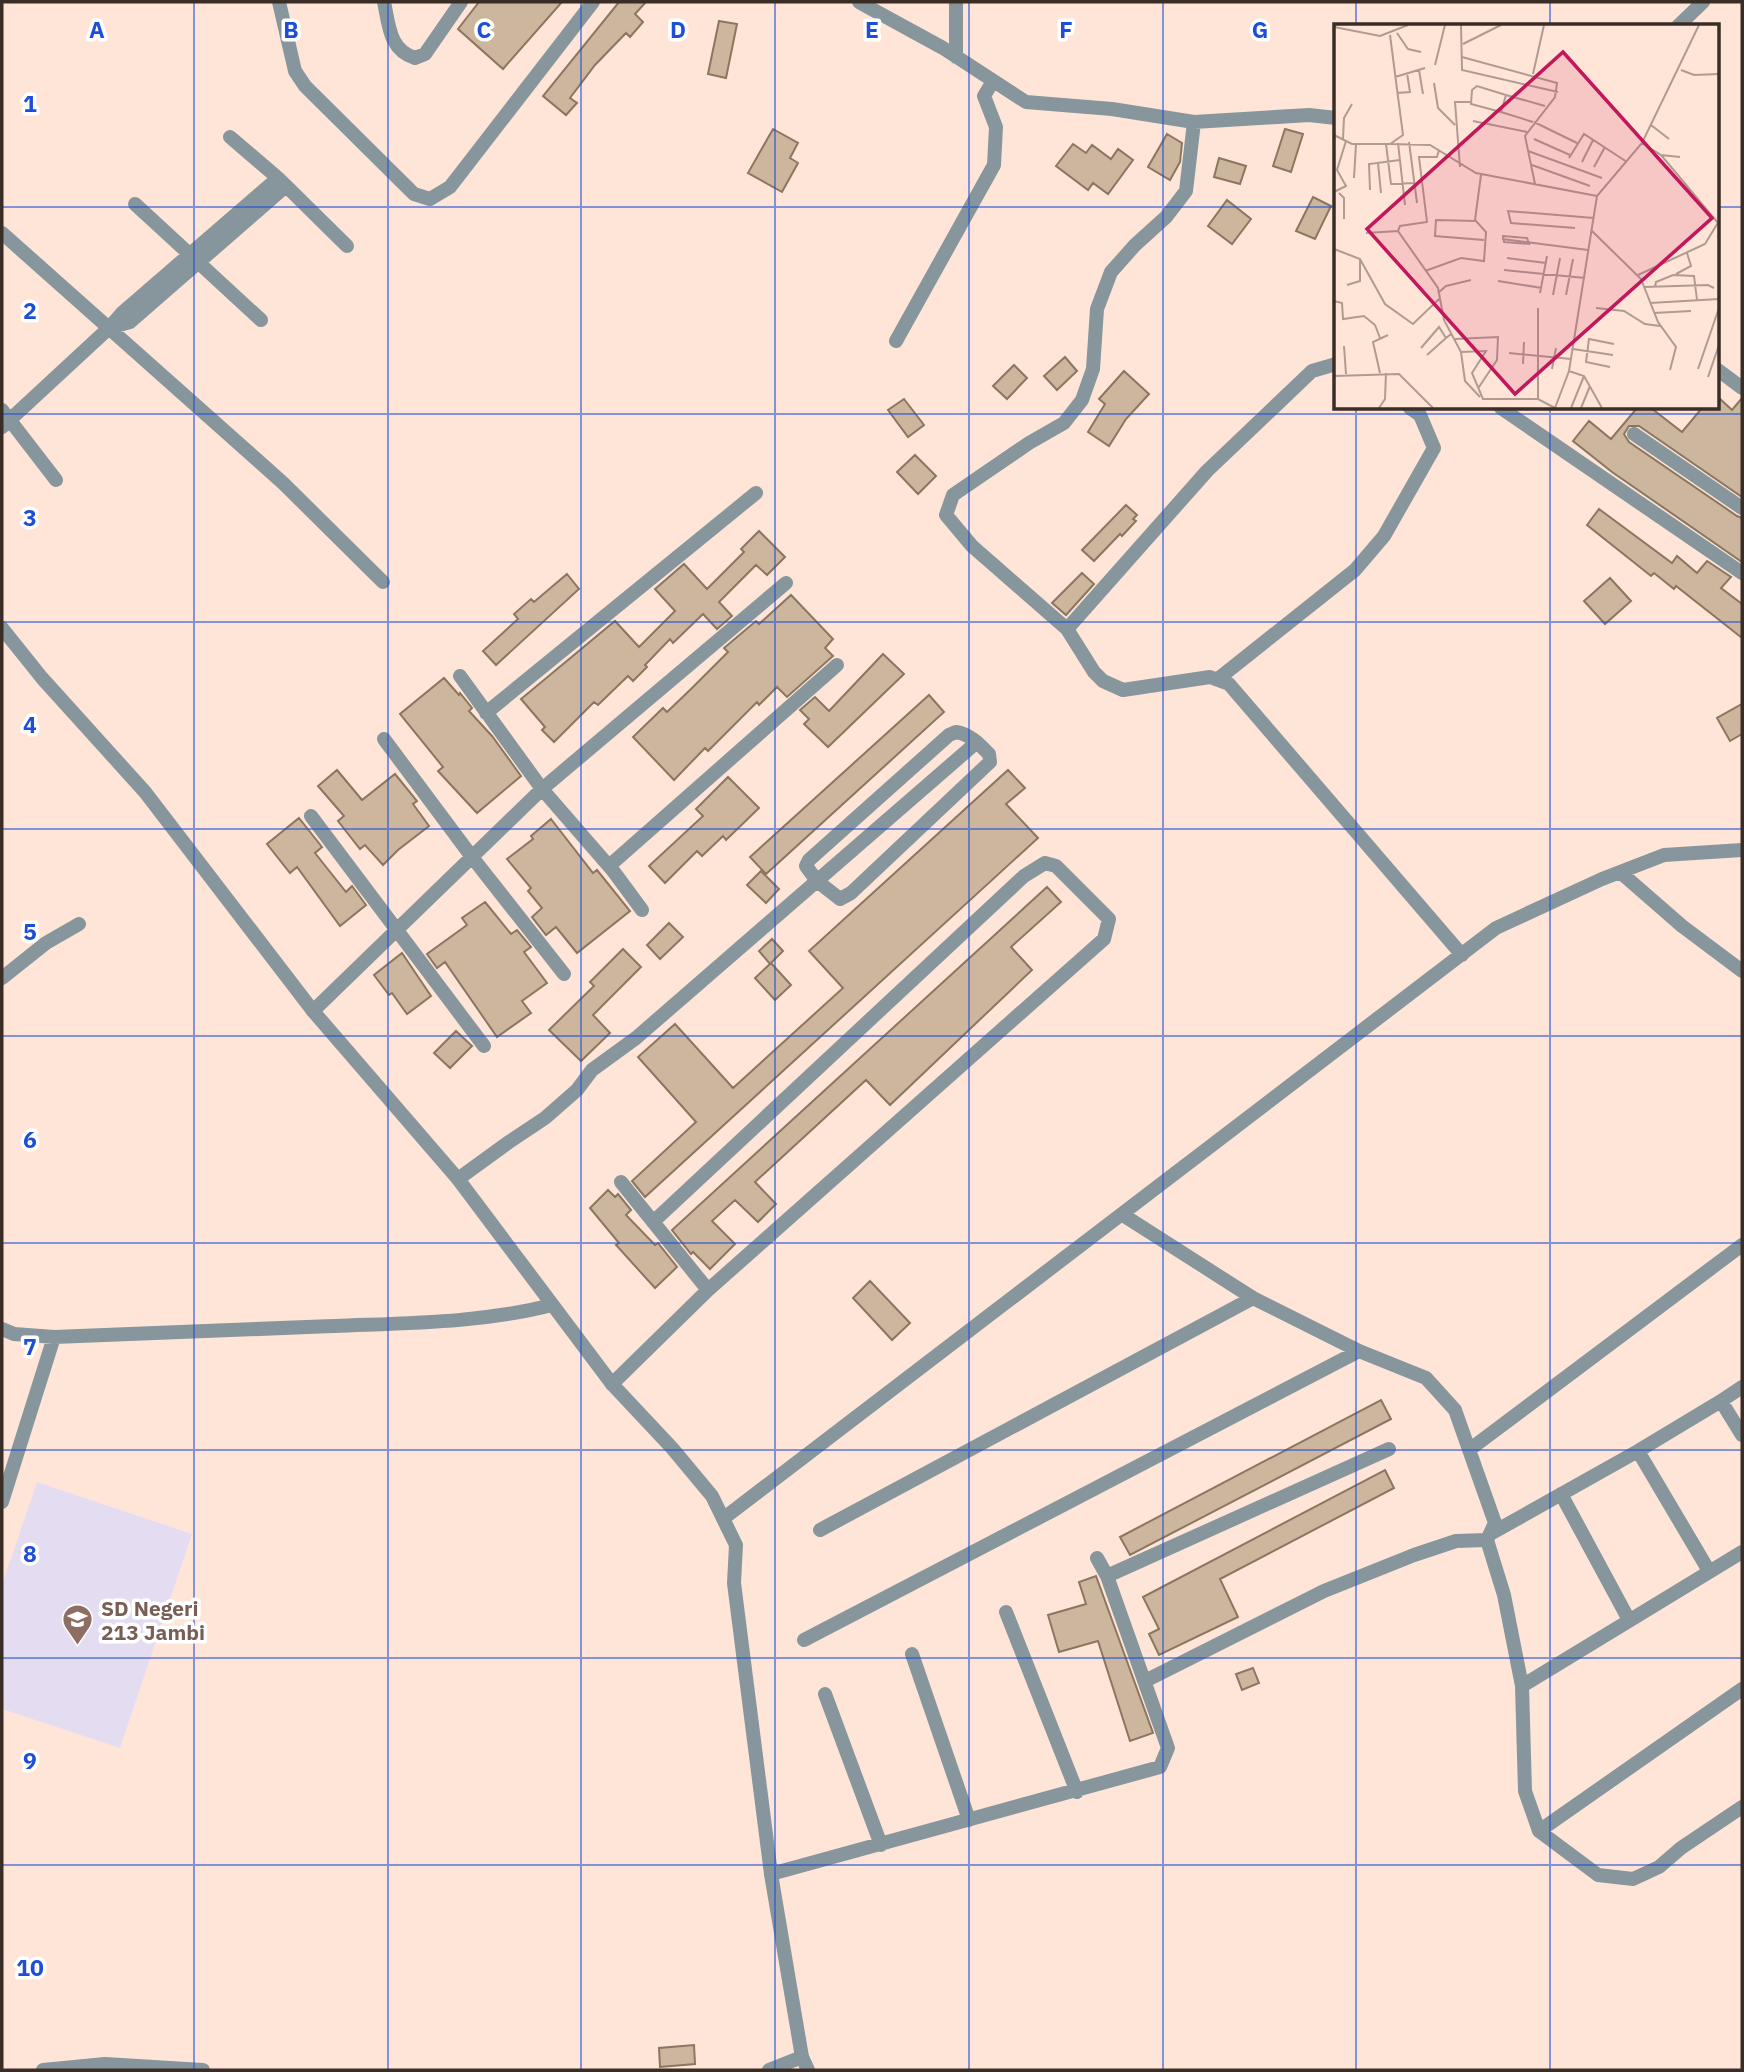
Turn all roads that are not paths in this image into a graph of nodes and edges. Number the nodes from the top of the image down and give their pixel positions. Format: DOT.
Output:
graph roads {
  1 [pos="279,2"];
  2 [pos="383,2"];
  3 [pos="461,2"];
  4 [pos="593,2"];
  5 [pos="859,2"];
  6 [pos="956,2"];
  7 [pos="1703,2"];
  8 [pos="1680,24"];
  9 [pos="956,57"];
  10 [pos="993,81"];
  11 [pos="1334,118"];
  12 [pos="1194,122"];
  13 [pos="229,137"];
  14 [pos="282,182"];
  15 [pos="135,204"];
  16 [pos="2,233"];
  17 [pos="347,246"];
  18 [pos="193,259"];
  19 [pos="261,320"];
  20 [pos="109,328"];
  21 [pos="896,341"];
  22 [pos="1334,365"];
  23 [pos="1720,372"];
  24 [pos="1742,388"];
  25 [pos="1413,410"];
  26 [pos="1504,410"];
  27 [pos="4,419"];
  28 [pos="1634,433"];
  29 [pos="56,480"];
  30 [pos="756,493"];
  31 [pos="1742,508"];
  32 [pos="1742,573"];
  33 [pos="383,582"];
  34 [pos="786,583"];
  35 [pos="2,628"];
  36 [pos="1067,629"];
  37 [pos="837,665"];
  38 [pos="460,676"];
  39 [pos="1218,679"];
  40 [pos="486,713"];
  41 [pos="384,739"];
  42 [pos="977,742"];
  43 [pos="542,789"];
  44 [pos="311,816"];
  45 [pos="1742,850"];
  46 [pos="472,857"];
  47 [pos="609,866"];
  48 [pos="1620,872"];
  49 [pos="817,881"];
  50 [pos="642,910"];
  51 [pos="79,924"];
  52 [pos="396,929"];
  53 [pos="1461,955"];
  54 [pos="1742,971"];
  55 [pos="564,974"];
  56 [pos="2,978"];
  57 [pos="313,1012"];
  58 [pos="484,1046"];
  59 [pos="458,1180"];
  60 [pos="621,1182"];
  61 [pos="1123,1215"];
  62 [pos="653,1222"];
  63 [pos="1742,1245"];
  64 [pos="708,1290"];
  65 [pos="1253,1298"];
  66 [pos="552,1305"];
  67 [pos="2,1329"];
  68 [pos="54,1337"];
  69 [pos="1359,1352"];
  70 [pos="612,1384"];
  71 [pos="1742,1387"];
  72 [pos="1721,1401"];
  73 [pos="1742,1435"];
  74 [pos="1389,1449"];
  75 [pos="1469,1450"];
  76 [pos="1638,1451"];
  77 [pos="1561,1494"];
  78 [pos="2,1502"];
  79 [pos="724,1518"];
  80 [pos="820,1530"];
  81 [pos="1489,1536"];
  82 [pos="1742,1552"];
  83 [pos="1097,1558"];
  84 [pos="1709,1571"];
  85 [pos="1107,1576"];
  86 [pos="1006,1612"];
  87 [pos="1629,1620"];
  88 [pos="804,1640"];
  89 [pos="912,1654"];
  90 [pos="1146,1681"];
  91 [pos="1522,1686"];
  92 [pos="1742,1689"];
  93 [pos="824,1694"];
  94 [pos="1077,1792"];
  95 [pos="1742,1807"];
  96 [pos="969,1820"];
  97 [pos="1539,1831"];
  98 [pos="881,1845"];
  99 [pos="771,1874"];
  100 [pos="805,2063"];
  101 [pos="43,2070"];
  102 [pos="202,2070"];
  103 [pos="769,2070"];
  1 -- 4 [label="street"];
  2 -- 3 [label="street"];
  5 -- 9 [label="street"];
  6 -- 9 [label="street"];
  7 -- 8 [label="street"];
  9 -- 10 [label="street"];
  10 -- 12 [label="street"];
  10 -- 21 [label="street"];
  11 -- 12 [label="street"];
  12 -- 36 [label="street"];
  13 -- 14 [label="street"];
  14 -- 17 [label="street"];
  14 -- 18 [label="street"];
  15 -- 18 [label="street"];
  16 -- 20 [label="street"];
  18 -- 19 [label="street"];
  18 -- 20 [label="street"];
  20 -- 27 [label="street"];
  20 -- 33 [label="street"];
  22 -- 36 [label="street"];
  23 -- 24 [label="street"];
  25 -- 39 [label="street"];
  26 -- 32 [label="street"];
  27 -- 29 [label="street"];
  28 -- 31 [label="street"];
  30 -- 40 [label="street"];
  34 -- 43 [label="street"];
  35 -- 57 [label="street"];
  36 -- 39 [label="street"];
  37 -- 47 [label="street"];
  38 -- 40 [label="street"];
  39 -- 53 [label="street"];
  40 -- 43 [label="street"];
  41 -- 46 [label="street"];
  42 -- 49 [label="street"];
  42 -- 49 [label="street"];
  42 -- 49 [label="street"];
  43 -- 46 [label="street"];
  43 -- 47 [label="street"];
  44 -- 52 [label="street"];
  45 -- 48 [label="street"];
  46 -- 52 [label="street"];
  46 -- 55 [label="street"];
  47 -- 50 [label="street"];
  48 -- 53 [label="street"];
  48 -- 54 [label="street"];
  49 -- 59 [label="street"];
  51 -- 56 [label="street"];
  52 -- 57 [label="street"];
  52 -- 58 [label="street"];
  53 -- 61 [label="street"];
  57 -- 59 [label="street"];
  59 -- 66 [label="street"];
  60 -- 62 [label="street"];
  61 -- 65 [label="street"];
  61 -- 79 [label="street"];
  62 -- 64 [label="street"];
  62 -- 64 [label="street"];
  63 -- 75 [label="street"];
  64 -- 70 [label="street"];
  65 -- 69 [label="street"];
  65 -- 80 [label="street"];
  66 -- 68 [label="street"];
  66 -- 70 [label="street"];
  67 -- 68 [label="street"];
  68 -- 78 [label="street"];
  69 -- 75 [label="street"];
  69 -- 88 [label="street"];
  70 -- 79 [label="street"];
  71 -- 72 [label="street"];
  72 -- 73 [label="street"];
  72 -- 76 [label="street"];
  74 -- 85 [label="street"];
  75 -- 81 [label="street"];
  76 -- 77 [label="street"];
  76 -- 84 [label="street"];
  77 -- 81 [label="street"];
  77 -- 87 [label="street"];
  79 -- 99 [label="street"];
  81 -- 90 [label="street"];
  81 -- 91 [label="street"];
  82 -- 84 [label="street"];
  83 -- 85 [label="street"];
  84 -- 87 [label="street"];
  85 -- 90 [label="street"];
  86 -- 94 [label="street"];
  87 -- 91 [label="street"];
  89 -- 96 [label="street"];
  90 -- 94 [label="street"];
  91 -- 97 [label="street"];
  92 -- 97 [label="street"];
  93 -- 98 [label="street"];
  94 -- 96 [label="street"];
  95 -- 97 [label="street"];
  96 -- 98 [label="street"];
  98 -- 99 [label="street"];
  99 -- 100 [label="street"];
  100 -- 103 [label="street"];
  101 -- 102 [label="street"];
}
